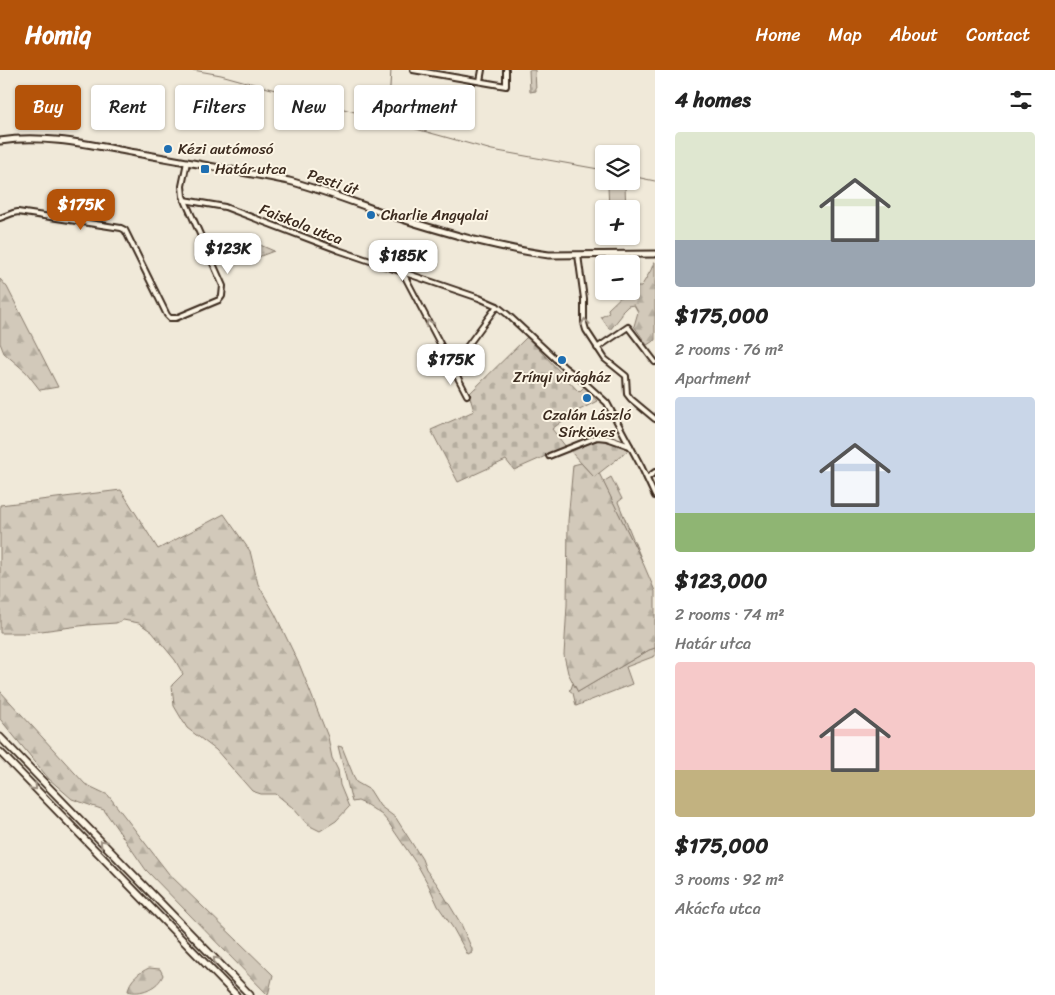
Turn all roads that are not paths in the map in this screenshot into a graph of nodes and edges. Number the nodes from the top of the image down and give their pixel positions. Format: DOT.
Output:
graph roads {
  1 [pos="413,70"];
  2 [pos="482,70"];
  3 [pos="506,70"];
  4 [pos="480,81"];
  5 [pos="0,142"];
  6 [pos="187,162"];
  7 [pos="184,200"];
  8 [pos="0,218"];
  9 [pos="655,254"];
  10 [pos="578,255"];
  11 [pos="403,272"];
  12 [pos="497,306"];
  13 [pos="597,348"];
  14 [pos="655,362"];
  15 [pos="452,366"];
  16 [pos="467,395"];
  17 [pos="655,420"];
  18 [pos="630,446"];
  19 [pos="549,456"];
  20 [pos="655,472"];
  21 [pos="647,478"];
  22 [pos="655,496"];
  23 [pos="0,737"];
  24 [pos="0,752"];
  25 [pos="236,995"];
  26 [pos="250,995"];
  1 -- 4 [label="street"];
  2 -- 4 [label="street"];
  3 -- 4 [label="street"];
  5 -- 6 [label="main road, Pesti út"];
  6 -- 7 [label="street"];
  6 -- 10 [label="main road, Pesti út"];
  7 -- 8 [label="street"];
  7 -- 11 [label="street, Faiskola utca"];
  9 -- 10 [label="main road, Pesti út"];
  13 -- 10 [label="street, one-way"];
  11 -- 12 [label="street, Faiskola utca"];
  15 -- 11 [label="street, one-way"];
  12 -- 15 [label="street"];
  12 -- 18 [label="street, Faiskola utca"];
  13 -- 14 [label="street"];
  13 -- 17 [label="street"];
  15 -- 16 [label="street"];
  18 -- 19 [label="street"];
  18 -- 21 [label="street, Faiskola utca"];
  20 -- 21 [label="street"];
  21 -- 22 [label="street, Faiskola utca"];
  26 -- 23 [label="highway, one-way"];
  24 -- 25 [label="highway, one-way"];
}
